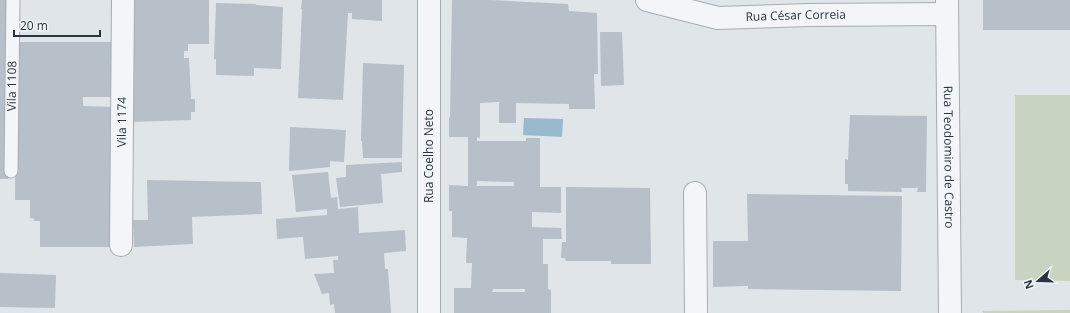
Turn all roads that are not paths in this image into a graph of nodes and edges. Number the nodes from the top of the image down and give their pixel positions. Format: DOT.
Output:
graph roads {
  1 [pos="13,0"];
  2 [pos="123,0"];
  3 [pos="429,0"];
  4 [pos="647,0"];
  5 [pos="947,7"];
  6 [pos="11,171"];
  7 [pos="695,193"];
  8 [pos="121,244"];
  9 [pos="428,313"];
  10 [pos="696,313"];
  11 [pos="950,313"];
  1 -- 6 [label="lane, Vila 1108"];
  2 -- 8 [label="street, Vila 1174"];
  3 -- 9 [label="street, Rua Coelho Neto"];
  4 -- 5 [label="street, Rua César Correia"];
  5 -- 11 [label="street, Rua Teodomiro de Castro"];
  7 -- 10 [label="street"];
}
